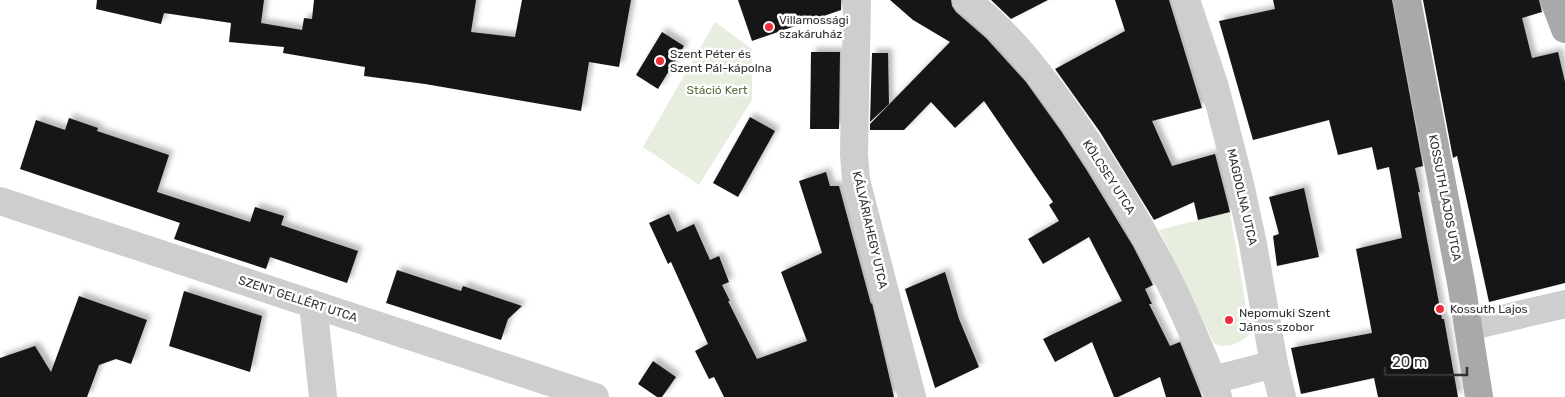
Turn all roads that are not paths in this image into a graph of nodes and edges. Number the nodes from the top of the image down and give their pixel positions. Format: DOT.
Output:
graph roads {
  1 [pos="858,0"];
  2 [pos="966,0"];
  3 [pos="1186,0"];
  4 [pos="1407,0"];
  5 [pos="1554,0"];
  6 [pos="1565,29"];
  7 [pos="0,201"];
  8 [pos="312,304"];
  9 [pos="1565,304"];
  10 [pos="1468,327"];
  11 [pos="1274,364"];
  12 [pos="1215,388"];
  13 [pos="323,397"];
  14 [pos="595,397"];
  15 [pos="912,397"];
  16 [pos="1282,397"];
  17 [pos="1479,397"];
  1 -- 15 [label="street, KÁLVÁRIAHEGY UTCA"];
  2 -- 12 [label="street, KÖLCSEY UTCA"];
  3 -- 11 [label="street, MAGDOLNA UTCA"];
  4 -- 10 [label="main road, KOSSUTH LAJOS UTCA"];
  5 -- 6 [label="main road"];
  7 -- 8 [label="street, SZENT GELLÉRT UTCA"];
  8 -- 13 [label="street"];
  8 -- 14 [label="street, SZENT GELLÉRT UTCA"];
  9 -- 10 [label="street"];
  10 -- 17 [label="main road, KOSSUTH LAJOS UTCA"];
  11 -- 12 [label="street"];
  11 -- 16 [label="street, MAGDOLNA UTCA"];
}
